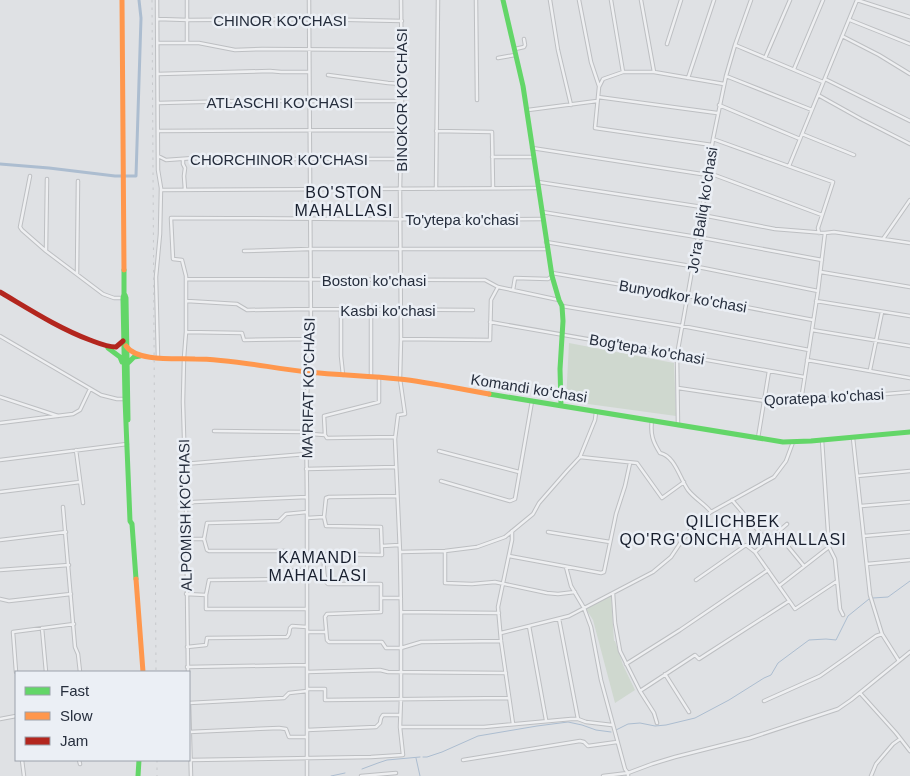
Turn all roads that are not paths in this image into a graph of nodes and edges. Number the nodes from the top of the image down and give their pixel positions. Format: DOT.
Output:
graph roads {
  1 [pos="122,0"];
  2 [pos="157,0"];
  3 [pos="187,0"];
  4 [pos="309,0"];
  5 [pos="402,0"];
  6 [pos="438,0"];
  7 [pos="476,0"];
  8 [pos="503,0"];
  9 [pos="550,0"];
  10 [pos="579,0"];
  11 [pos="611,0"];
  12 [pos="641,0"];
  13 [pos="681,0"];
  14 [pos="714,0"];
  15 [pos="751,0"];
  16 [pos="790,0"];
  17 [pos="823,0"];
  18 [pos="857,0"];
  19 [pos="910,17"];
  20 [pos="158,19"];
  21 [pos="309,19"];
  22 [pos="188,20"];
  23 [pos="850,20"];
  24 [pos="402,21"];
  25 [pos="842,36"];
  26 [pos="524,39"];
  27 [pos="158,42"];
  28 [pos="187,42"];
  29 [pos="666,44"];
  30 [pos="910,44"];
  31 [pos="735,45"];
  32 [pos="309,49"];
  33 [pos="402,50"];
  34 [pos="516,52"];
  35 [pos="498,58"];
  36 [pos="765,58"];
  37 [pos="794,69"];
  38 [pos="309,72"];
  39 [pos="623,72"];
  40 [pos="654,72"];
  41 [pos="158,74"];
  42 [pos="910,74"];
  43 [pos="328,75"];
  44 [pos="726,76"];
  45 [pos="688,78"];
  46 [pos="824,80"];
  47 [pos="402,84"];
  48 [pos="724,84"];
  49 [pos="599,87"];
  50 [pos="818,95"];
  51 [pos="598,97"];
  52 [pos="477,100"];
  53 [pos="309,101"];
  54 [pos="402,101"];
  55 [pos="598,101"];
  56 [pos="158,103"];
  57 [pos="571,104"];
  58 [pos="719,105"];
  59 [pos="526,110"];
  60 [pos="812,110"];
  61 [pos="717,113"];
  62 [pos="910,121"];
  63 [pos="158,130"];
  64 [pos="401,130"];
  65 [pos="309,131"];
  66 [pos="436,131"];
  67 [pos="802,134"];
  68 [pos="713,139"];
  69 [pos="800,139"];
  70 [pos="910,144"];
  71 [pos="712,145"];
  72 [pos="532,148"];
  73 [pos="854,155"];
  74 [pos="158,156"];
  75 [pos="492,157"];
  76 [pos="533,157"];
  77 [pos="183,158"];
  78 [pos="310,159"];
  79 [pos="401,159"];
  80 [pos="789,166"];
  81 [pos="708,174"];
  82 [pos="30,176"];
  83 [pos="47,179"];
  84 [pos="78,181"];
  85 [pos="538,185"];
  86 [pos="493,188"];
  87 [pos="310,189"];
  88 [pos="400,189"];
  89 [pos="436,189"];
  90 [pos="160,190"];
  91 [pos="185,190"];
  92 [pos="910,200"];
  93 [pos="702,207"];
  94 [pos="542,212"];
  95 [pos="701,215"];
  96 [pos="822,215"];
  97 [pos="310,218"];
  98 [pos="543,219"];
  99 [pos="401,220"];
  100 [pos="819,233"];
  101 [pos="825,234"];
  102 [pos="698,237"];
  103 [pos="882,239"];
  104 [pos="546,242"];
  105 [pos="910,243"];
  106 [pos="310,249"];
  107 [pos="401,249"];
  108 [pos="548,249"];
  109 [pos="46,251"];
  110 [pos="244,251"];
  111 [pos="822,260"];
  112 [pos="693,266"];
  113 [pos="820,272"];
  114 [pos="77,274"];
  115 [pos="552,275"];
  116 [pos="186,279"];
  117 [pos="401,279"];
  118 [pos="310,280"];
  119 [pos="498,287"];
  120 [pos="910,287"];
  121 [pos="513,290"];
  122 [pos="818,291"];
  123 [pos="0,292"];
  124 [pos="124,296"];
  125 [pos="688,296"];
  126 [pos="559,300"];
  127 [pos="186,301"];
  128 [pos="816,301"];
  129 [pos="562,306"];
  130 [pos="310,309"];
  131 [pos="370,309"];
  132 [pos="401,309"];
  133 [pos="341,310"];
  134 [pos="473,310"];
  135 [pos="882,312"];
  136 [pos="910,316"];
  137 [pos="813,320"];
  138 [pos="490,322"];
  139 [pos="682,326"];
  140 [pos="812,330"];
  141 [pos="186,332"];
  142 [pos="562,334"];
  143 [pos="0,336"];
  144 [pos="310,339"];
  145 [pos="401,339"];
  146 [pos="876,340"];
  147 [pos="97,342"];
  148 [pos="125,343"];
  149 [pos="910,346"];
  150 [pos="809,350"];
  151 [pos="677,355"];
  152 [pos="142,356"];
  153 [pos="158,358"];
  154 [pos="184,358"];
  155 [pos="807,360"];
  156 [pos="125,365"];
  157 [pos="870,370"];
  158 [pos="769,371"];
  159 [pos="309,372"];
  160 [pos="343,375"];
  161 [pos="371,376"];
  162 [pos="379,377"];
  163 [pos="804,377"];
  164 [pos="910,378"];
  165 [pos="400,379"];
  166 [pos="90,388"];
  167 [pos="678,388"];
  168 [pos="910,392"];
  169 [pos="0,397"];
  170 [pos="125,399"];
  171 [pos="532,401"];
  172 [pos="765,401"];
  173 [pos="801,401"];
  174 [pos="561,406"];
  175 [pos="596,411"];
  176 [pos="60,416"];
  177 [pos="652,420"];
  178 [pos="0,423"];
  179 [pos="678,424"];
  180 [pos="214,431"];
  181 [pos="306,432"];
  182 [pos="910,432"];
  183 [pos="325,435"];
  184 [pos="396,437"];
  185 [pos="758,438"];
  186 [pos="853,438"];
  187 [pos="822,440"];
  188 [pos="793,442"];
  189 [pos="127,444"];
  190 [pos="76,450"];
  191 [pos="439,451"];
  192 [pos="306,454"];
  193 [pos="580,458"];
  194 [pos="0,460"];
  195 [pos="630,462"];
  196 [pos="184,464"];
  197 [pos="396,467"];
  198 [pos="306,469"];
  199 [pos="910,471"];
  200 [pos="519,472"];
  201 [pos="857,476"];
  202 [pos="441,481"];
  203 [pos="80,482"];
  204 [pos="684,482"];
  205 [pos="0,492"];
  206 [pos="307,496"];
  207 [pos="397,496"];
  208 [pos="732,500"];
  209 [pos="910,502"];
  210 [pos="83,503"];
  211 [pos="186,505"];
  212 [pos="861,506"];
  213 [pos="63,507"];
  214 [pos="307,512"];
  215 [pos="711,512"];
  216 [pos="307,518"];
  217 [pos="324,518"];
  218 [pos="132,524"];
  219 [pos="787,524"];
  220 [pos="512,531"];
  221 [pos="66,532"];
  222 [pos="548,532"];
  223 [pos="910,532"];
  224 [pos="777,533"];
  225 [pos="864,536"];
  226 [pos="186,539"];
  227 [pos="204,539"];
  228 [pos="0,540"];
  229 [pos="767,541"];
  230 [pos="610,542"];
  231 [pos="400,545"];
  232 [pos="382,546"];
  233 [pos="829,547"];
  234 [pos="445,551"];
  235 [pos="400,552"];
  236 [pos="755,552"];
  237 [pos="509,556"];
  238 [pos="307,559"];
  239 [pos="910,560"];
  240 [pos="867,564"];
  241 [pos="69,565"];
  242 [pos="804,566"];
  243 [pos="566,567"];
  244 [pos="0,570"];
  245 [pos="307,570"];
  246 [pos="768,570"];
  247 [pos="324,574"];
  248 [pos="307,575"];
  249 [pos="696,580"];
  250 [pos="837,581"];
  251 [pos="503,583"];
  252 [pos="779,586"];
  253 [pos="576,592"];
  254 [pos="613,593"];
  255 [pos="71,594"];
  256 [pos="186,594"];
  257 [pos="206,595"];
  258 [pos="381,598"];
  259 [pos="401,598"];
  260 [pos="0,599"];
  261 [pos="789,601"];
  262 [pos="584,608"];
  263 [pos="307,609"];
  264 [pos="401,612"];
  265 [pos="499,613"];
  266 [pos="843,614"];
  267 [pos="559,619"];
  268 [pos="74,624"];
  269 [pos="529,626"];
  270 [pos="307,627"];
  271 [pos="42,628"];
  272 [pos="307,632"];
  273 [pos="326,632"];
  274 [pos="501,633"];
  275 [pos="882,634"];
  276 [pos="501,641"];
  277 [pos="187,647"];
  278 [pos="401,648"];
  279 [pos="910,652"];
  280 [pos="899,661"];
  281 [pos="626,664"];
  282 [pos="307,665"];
  283 [pos="187,667"];
  284 [pos="16,671"];
  285 [pos="46,671"];
  286 [pos="80,671"];
  287 [pos="143,671"];
  288 [pos="188,671"];
  289 [pos="307,672"];
  290 [pos="401,672"];
  291 [pos="506,673"];
  292 [pos="665,674"];
  293 [pos="307,690"];
  294 [pos="640,691"];
  295 [pos="860,693"];
  296 [pos="401,698"];
  297 [pos="509,698"];
  298 [pos="190,702"];
  299 [pos="764,702"];
  300 [pos="689,712"];
  301 [pos="400,715"];
  302 [pos="15,716"];
  303 [pos="0,719"];
  304 [pos="578,719"];
  305 [pos="546,721"];
  306 [pos="657,723"];
  307 [pos="513,724"];
  308 [pos="612,725"];
  309 [pos="400,727"];
  310 [pos="307,730"];
  311 [pos="190,732"];
  312 [pos="307,737"];
  313 [pos="900,739"];
  314 [pos="617,742"];
  315 [pos="910,751"];
  316 [pos="307,758"];
  317 [pos="190,760"];
  318 [pos="463,760"];
  319 [pos="22,761"];
  320 [pos="139,761"];
  321 [pos="396,773"];
  322 [pos="628,774"];
  323 [pos="24,776"];
  324 [pos="138,776"];
  325 [pos="191,776"];
  326 [pos="307,776"];
  327 [pos="361,776"];
  328 [pos="604,776"];
  329 [pos="871,776"];
  1 -- 124 [label="main road"];
  2 -- 20 [label="street"];
  3 -- 22 [label="street"];
  4 -- 21 [label="street, MA'RIFAT KO'CHASI"];
  5 -- 24 [label="street, BINOKOR KO'CHASI"];
  6 -- 66 [label="street"];
  7 -- 52 [label="street"];
  8 -- 34 [label="main road"];
  9 -- 57 [label="street"];
  10 -- 49 [label="street"];
  11 -- 39 [label="street"];
  12 -- 40 [label="street"];
  13 -- 29 [label="street"];
  14 -- 45 [label="street"];
  15 -- 31 [label="street, Jo'ra Baliq ko'chasi"];
  16 -- 36 [label="street"];
  17 -- 37 [label="street"];
  18 -- 19 [label="street"];
  18 -- 23 [label="street"];
  20 -- 22 [label="street, CHINOR KO'CHASI"];
  20 -- 27 [label="street"];
  21 -- 22 [label="street, CHINOR KO'CHASI"];
  21 -- 24 [label="street, CHINOR KO'CHASI"];
  21 -- 32 [label="street, MA'RIFAT KO'CHASI"];
  22 -- 28 [label="street"];
  23 -- 25 [label="street"];
  23 -- 30 [label="street"];
  24 -- 33 [label="street, BINOKOR KO'CHASI"];
  25 -- 42 [label="street"];
  25 -- 46 [label="street"];
  26 -- 34 [label="street"];
  27 -- 28 [label="street"];
  27 -- 41 [label="street"];
  28 -- 32 [label="street"];
  31 -- 36 [label="street"];
  31 -- 44 [label="street, Jo'ra Baliq ko'chasi"];
  32 -- 33 [label="street"];
  32 -- 38 [label="street, MA'RIFAT KO'CHASI"];
  33 -- 47 [label="street, BINOKOR KO'CHASI"];
  34 -- 35 [label="street"];
  34 -- 59 [label="main road"];
  36 -- 37 [label="street"];
  37 -- 46 [label="street"];
  38 -- 41 [label="street"];
  38 -- 53 [label="street, MA'RIFAT KO'CHASI"];
  39 -- 40 [label="street"];
  39 -- 49 [label="street"];
  40 -- 45 [label="street"];
  41 -- 56 [label="street"];
  43 -- 47 [label="street"];
  44 -- 48 [label="street, Jo'ra Baliq ko'chasi"];
  44 -- 60 [label="street"];
  45 -- 48 [label="street"];
  46 -- 50 [label="street"];
  46 -- 62 [label="street"];
  47 -- 54 [label="street, BINOKOR KO'CHASI"];
  48 -- 58 [label="street, Jo'ra Baliq ko'chasi"];
  49 -- 51 [label="street"];
  50 -- 60 [label="street"];
  50 -- 70 [label="street"];
  51 -- 55 [label="street"];
  51 -- 61 [label="street"];
  53 -- 54 [label="street, ATLASCHI KO'CHASI"];
  53 -- 56 [label="street, ATLASCHI KO'CHASI"];
  53 -- 65 [label="street, MA'RIFAT KO'CHASI"];
  54 -- 64 [label="street, BINOKOR KO'CHASI"];
  55 -- 57 [label="street"];
  55 -- 71 [label="street"];
  56 -- 63 [label="street"];
  57 -- 59 [label="street"];
  58 -- 61 [label="street, Jo'ra Baliq ko'chasi"];
  58 -- 69 [label="street"];
  59 -- 72 [label="main road"];
  60 -- 67 [label="street"];
  61 -- 68 [label="street, Jo'ra Baliq ko'chasi"];
  63 -- 65 [label="street"];
  63 -- 74 [label="street"];
  64 -- 65 [label="street"];
  64 -- 79 [label="street, BINOKOR KO'CHASI"];
  65 -- 78 [label="street, MA'RIFAT KO'CHASI"];
  66 -- 75 [label="street"];
  66 -- 89 [label="street"];
  67 -- 69 [label="street"];
  67 -- 73 [label="street"];
  68 -- 71 [label="street, Jo'ra Baliq ko'chasi"];
  68 -- 80 [label="street"];
  69 -- 80 [label="street"];
  71 -- 81 [label="street, Jo'ra Baliq ko'chasi"];
  72 -- 76 [label="main road"];
  72 -- 81 [label="street"];
  74 -- 77 [label="street, CHORCHINOR KO'CHASI"];
  74 -- 90 [label="street"];
  75 -- 76 [label="street"];
  75 -- 86 [label="street"];
  76 -- 85 [label="main road"];
  77 -- 78 [label="street, CHORCHINOR KO'CHASI"];
  77 -- 91 [label="street"];
  78 -- 79 [label="street, CHORCHINOR KO'CHASI"];
  78 -- 87 [label="street, MA'RIFAT KO'CHASI"];
  79 -- 88 [label="street, BINOKOR KO'CHASI"];
  80 -- 96 [label="street"];
  81 -- 93 [label="street, Jo'ra Baliq ko'chasi"];
  81 -- 96 [label="street"];
  82 -- 109 [label="street"];
  83 -- 109 [label="street"];
  84 -- 114 [label="street"];
  85 -- 86 [label="street"];
  85 -- 93 [label="street"];
  85 -- 94 [label="main road"];
  86 -- 89 [label="street"];
  87 -- 88 [label="street"];
  87 -- 91 [label="street"];
  87 -- 97 [label="street, MA'RIFAT KO'CHASI"];
  88 -- 89 [label="street"];
  88 -- 99 [label="street, BINOKOR KO'CHASI"];
  90 -- 91 [label="street"];
  90 -- 153 [label="street"];
  92 -- 103 [label="street"];
  93 -- 95 [label="street, Jo'ra Baliq ko'chasi"];
  94 -- 98 [label="main road"];
  94 -- 102 [label="street"];
  95 -- 100 [label="street"];
  95 -- 102 [label="street, Jo'ra Baliq ko'chasi"];
  96 -- 100 [label="street"];
  97 -- 99 [label="street, To'ytepa ko'chasi"];
  97 -- 106 [label="street, MA'RIFAT KO'CHASI"];
  97 -- 116 [label="street, To'ytepa ko'chasi"];
  98 -- 99 [label="street, To'ytepa ko'chasi"];
  98 -- 104 [label="main road"];
  99 -- 107 [label="street, BINOKOR KO'CHASI"];
  100 -- 101 [label="street"];
  101 -- 103 [label="street"];
  101 -- 111 [label="street"];
  102 -- 111 [label="street"];
  102 -- 112 [label="street, Jo'ra Baliq ko'chasi"];
  103 -- 105 [label="street"];
  104 -- 108 [label="main road"];
  104 -- 112 [label="street"];
  106 -- 107 [label="street"];
  106 -- 110 [label="street"];
  106 -- 118 [label="street, MA'RIFAT KO'CHASI"];
  107 -- 108 [label="street"];
  107 -- 117 [label="street, BINOKOR KO'CHASI"];
  108 -- 115 [label="main road"];
  109 -- 114 [label="street"];
  111 -- 113 [label="street"];
  112 -- 122 [label="street"];
  112 -- 125 [label="street, Jo'ra Baliq ko'chasi"];
  113 -- 120 [label="street"];
  113 -- 122 [label="street"];
  114 -- 124 [label="street"];
  115 -- 121 [label="street, Bunyodkor ko'chasi"];
  115 -- 125 [label="street, Bunyodkor ko'chasi"];
  115 -- 126 [label="main road"];
  116 -- 118 [label="street, Boston ko'chasi"];
  116 -- 127 [label="street, ALPOMISH KO'CHASI"];
  117 -- 118 [label="street, Boston ko'chasi"];
  117 -- 119 [label="street, Boston ko'chasi"];
  117 -- 132 [label="street, BINOKOR KO'CHASI"];
  118 -- 130 [label="street, MA'RIFAT KO'CHASI"];
  119 -- 121 [label="street, Boston ko'chasi"];
  119 -- 138 [label="street"];
  121 -- 126 [label="street, Boston ko'chasi"];
  122 -- 128 [label="street"];
  123 -- 147 [label="main road"];
  124 -- 148 [label="main road"];
  125 -- 137 [label="street, Bunyodkor ko'chasi"];
  125 -- 139 [label="street, Jo'ra Baliq ko'chasi"];
  126 -- 129 [label="main road"];
  127 -- 130 [label="street, Kasbi ko'chasi"];
  127 -- 141 [label="street, ALPOMISH KO'CHASI"];
  128 -- 135 [label="street"];
  128 -- 137 [label="street"];
  129 -- 139 [label="street"];
  129 -- 142 [label="main road"];
  130 -- 133 [label="street, Kasbi ko'chasi"];
  130 -- 144 [label="street, MA'RIFAT KO'CHASI"];
  131 -- 132 [label="street, Kasbi ko'chasi"];
  131 -- 133 [label="street, Kasbi ko'chasi"];
  131 -- 161 [label="street"];
  132 -- 134 [label="street, Kasbi ko'chasi"];
  132 -- 145 [label="street, BINOKOR KO'CHASI"];
  133 -- 160 [label="street"];
  135 -- 136 [label="street"];
  135 -- 146 [label="street"];
  137 -- 140 [label="street"];
  138 -- 142 [label="street, Bog'tepa ko'chasi"];
  138 -- 145 [label="street"];
  139 -- 150 [label="street"];
  139 -- 151 [label="street, Jo'ra Baliq ko'chasi"];
  140 -- 146 [label="street"];
  140 -- 150 [label="street"];
  141 -- 144 [label="street"];
  141 -- 154 [label="street, ALPOMISH KO'CHASI"];
  142 -- 151 [label="street, Bog'tepa ko'chasi"];
  142 -- 174 [label="main road"];
  143 -- 166 [label="street"];
  144 -- 159 [label="street, MA'RIFAT KO'CHASI"];
  145 -- 165 [label="street, BINOKOR KO'CHASI"];
  146 -- 149 [label="street"];
  146 -- 157 [label="street"];
  147 -- 148 [label="main road"];
  147 -- 156 [label="main road"];
  148 -- 152 [label="main road, Komandi ko‘chasi"];
  148 -- 156 [label="main road"];
  150 -- 155 [label="street"];
  151 -- 158 [label="street, Bog'tepa ko'chasi"];
  151 -- 167 [label="street, Jo'ra Baliq ko'chasi"];
  152 -- 153 [label="main road, Komandi ko‘chasi"];
  152 -- 156 [label="main road"];
  153 -- 154 [label="main road, Komandi ko‘chasi"];
  154 -- 159 [label="main road, Komandi ko‘chasi"];
  154 -- 196 [label="street, ALPOMISH KO'CHASI"];
  155 -- 157 [label="street"];
  155 -- 163 [label="street"];
  156 -- 170 [label="main road"];
  156 -- 218 [label="main road"];
  157 -- 164 [label="street"];
  158 -- 163 [label="street, Bog'tepa ko'chasi"];
  158 -- 172 [label="street"];
  159 -- 160 [label="main road, Komandi ko‘chasi"];
  159 -- 181 [label="street, MA'RIFAT KO'CHASI"];
  160 -- 161 [label="main road, Komandi ko‘chasi"];
  161 -- 162 [label="main road, Komandi ko‘chasi"];
  162 -- 165 [label="main road, Komandi ko‘chasi"];
  162 -- 183 [label="street"];
  163 -- 173 [label="street"];
  165 -- 171 [label="main road, Komandi ko‘chasi"];
  165 -- 184 [label="street, BINOKOR KO'CHASI"];
  166 -- 170 [label="street"];
  166 -- 176 [label="street"];
  167 -- 172 [label="street, Qoratepa ko'chasi"];
  167 -- 179 [label="street, Jo'ra Baliq ko'chasi"];
  168 -- 173 [label="street, Qoratepa ko'chasi"];
  169 -- 176 [label="street"];
  170 -- 189 [label="main road"];
  171 -- 174 [label="main road, Komandi ko‘chasi"];
  171 -- 200 [label="street"];
  172 -- 173 [label="street, Qoratepa ko'chasi"];
  172 -- 185 [label="street"];
  174 -- 175 [label="main road, Komandi ko‘chasi"];
  175 -- 177 [label="main road, Komandi ko‘chasi"];
  175 -- 193 [label="street"];
  176 -- 178 [label="street"];
  177 -- 179 [label="main road, Komandi ko‘chasi"];
  177 -- 204 [label="street"];
  179 -- 185 [label="main road, Komandi ko‘chasi"];
  180 -- 181 [label="street"];
  181 -- 183 [label="street"];
  181 -- 192 [label="street, MA'RIFAT KO'CHASI"];
  182 -- 186 [label="main road, Komandi ko‘chasi"];
  183 -- 184 [label="street"];
  184 -- 197 [label="street"];
  185 -- 188 [label="main road, Komandi ko‘chasi"];
  186 -- 187 [label="main road, Komandi ko‘chasi"];
  186 -- 201 [label="street"];
  187 -- 188 [label="main road, Komandi ko‘chasi"];
  187 -- 233 [label="street"];
  188 -- 208 [label="street"];
  189 -- 190 [label="street"];
  189 -- 218 [label="main road"];
  190 -- 194 [label="street"];
  190 -- 203 [label="street"];
  191 -- 200 [label="street"];
  192 -- 196 [label="street"];
  192 -- 198 [label="street, MA'RIFAT KO'CHASI"];
  193 -- 195 [label="street"];
  193 -- 220 [label="street"];
  195 -- 204 [label="street"];
  195 -- 230 [label="street"];
  196 -- 211 [label="street, ALPOMISH KO'CHASI"];
  197 -- 198 [label="street"];
  197 -- 207 [label="street"];
  198 -- 206 [label="street, MA'RIFAT KO'CHASI"];
  199 -- 201 [label="street"];
  200 -- 202 [label="street"];
  201 -- 212 [label="street"];
  203 -- 205 [label="street"];
  203 -- 210 [label="street"];
  204 -- 215 [label="street"];
  206 -- 211 [label="street"];
  206 -- 214 [label="street, MA'RIFAT KO'CHASI"];
  207 -- 217 [label="street"];
  207 -- 231 [label="street"];
  208 -- 215 [label="street"];
  208 -- 229 [label="street"];
  209 -- 212 [label="street"];
  211 -- 226 [label="street, ALPOMISH KO'CHASI"];
  212 -- 225 [label="street"];
  213 -- 221 [label="street"];
  214 -- 216 [label="street, MA'RIFAT KO'CHASI"];
  214 -- 227 [label="street"];
  215 -- 254 [label="street"];
  216 -- 217 [label="street"];
  216 -- 238 [label="street, MA'RIFAT KO'CHASI"];
  217 -- 232 [label="street"];
  218 -- 287 [label="main road"];
  219 -- 224 [label="street"];
  220 -- 234 [label="street"];
  220 -- 237 [label="street"];
  221 -- 228 [label="street"];
  221 -- 241 [label="street"];
  222 -- 230 [label="street"];
  223 -- 225 [label="street"];
  224 -- 229 [label="street"];
  224 -- 242 [label="street"];
  225 -- 240 [label="street"];
  226 -- 227 [label="street"];
  226 -- 256 [label="street, ALPOMISH KO'CHASI"];
  227 -- 238 [label="street"];
  229 -- 236 [label="street"];
  230 -- 243 [label="street"];
  231 -- 232 [label="street"];
  231 -- 235 [label="street"];
  232 -- 247 [label="street"];
  233 -- 242 [label="street"];
  233 -- 250 [label="street"];
  234 -- 235 [label="street"];
  234 -- 251 [label="street"];
  235 -- 259 [label="street"];
  236 -- 246 [label="street"];
  236 -- 249 [label="street"];
  237 -- 243 [label="street"];
  237 -- 251 [label="street"];
  238 -- 245 [label="street, MA'RIFAT KO'CHASI"];
  239 -- 240 [label="street"];
  240 -- 275 [label="street"];
  241 -- 244 [label="street"];
  241 -- 255 [label="street"];
  242 -- 252 [label="street"];
  243 -- 253 [label="street"];
  245 -- 248 [label="street, MA'RIFAT KO'CHASI"];
  245 -- 257 [label="street"];
  246 -- 252 [label="street"];
  246 -- 281 [label="street"];
  247 -- 248 [label="street"];
  247 -- 258 [label="street"];
  248 -- 263 [label="street, MA'RIFAT KO'CHASI"];
  250 -- 261 [label="street"];
  250 -- 266 [label="street"];
  251 -- 253 [label="street"];
  251 -- 265 [label="street"];
  252 -- 261 [label="street"];
  253 -- 262 [label="street"];
  254 -- 262 [label="street"];
  254 -- 281 [label="street"];
  255 -- 260 [label="street"];
  255 -- 268 [label="street"];
  256 -- 257 [label="street"];
  256 -- 277 [label="street, ALPOMISH KO'CHASI"];
  257 -- 263 [label="street"];
  258 -- 259 [label="street"];
  258 -- 273 [label="street"];
  259 -- 264 [label="street"];
  261 -- 292 [label="street"];
  262 -- 267 [label="street"];
  262 -- 308 [label="street"];
  263 -- 270 [label="street, MA'RIFAT KO'CHASI"];
  264 -- 265 [label="street"];
  264 -- 278 [label="street"];
  265 -- 274 [label="street"];
  267 -- 269 [label="street"];
  267 -- 304 [label="street"];
  268 -- 271 [label="street"];
  268 -- 286 [label="street"];
  269 -- 274 [label="street"];
  269 -- 305 [label="street"];
  270 -- 272 [label="street, MA'RIFAT KO'CHASI"];
  270 -- 277 [label="street"];
  271 -- 284 [label="street"];
  271 -- 285 [label="street"];
  272 -- 273 [label="street"];
  272 -- 282 [label="street, MA'RIFAT KO'CHASI"];
  273 -- 278 [label="street"];
  274 -- 276 [label="street"];
  275 -- 280 [label="street"];
  275 -- 299 [label="street"];
  276 -- 278 [label="street"];
  276 -- 291 [label="street"];
  277 -- 283 [label="street, ALPOMISH KO'CHASI"];
  278 -- 290 [label="street"];
  279 -- 280 [label="street"];
  280 -- 295 [label="street"];
  281 -- 294 [label="street"];
  282 -- 283 [label="street"];
  282 -- 289 [label="street, MA'RIFAT KO'CHASI"];
  283 -- 288 [label="street, ALPOMISH KO'CHASI"];
  289 -- 290 [label="street"];
  289 -- 293 [label="street, MA'RIFAT KO'CHASI"];
  290 -- 291 [label="street"];
  290 -- 296 [label="street"];
  291 -- 297 [label="street"];
  292 -- 294 [label="street"];
  292 -- 300 [label="street"];
  293 -- 296 [label="street"];
  293 -- 298 [label="street"];
  293 -- 310 [label="street, MA'RIFAT KO'CHASI"];
  294 -- 306 [label="street"];
  295 -- 313 [label="street"];
  295 -- 322 [label="street"];
  296 -- 297 [label="street"];
  296 -- 301 [label="street"];
  297 -- 307 [label="street"];
  301 -- 309 [label="street"];
  301 -- 310 [label="street"];
  302 -- 303 [label="street"];
  304 -- 305 [label="street"];
  304 -- 308 [label="street"];
  305 -- 307 [label="street"];
  307 -- 309 [label="street"];
  308 -- 314 [label="street"];
  309 -- 316 [label="street"];
  310 -- 312 [label="street, MA'RIFAT KO'CHASI"];
  311 -- 312 [label="street"];
  312 -- 316 [label="street, MA'RIFAT KO'CHASI"];
  313 -- 315 [label="street"];
  313 -- 329 [label="street"];
  314 -- 318 [label="street"];
  314 -- 322 [label="street"];
  316 -- 317 [label="street"];
  316 -- 326 [label="street, MA'RIFAT KO'CHASI"];
  317 -- 325 [label="street"];
  319 -- 323 [label="street"];
  320 -- 324 [label="main road"];
  321 -- 327 [label="street"];
  322 -- 328 [label="street"];
}
